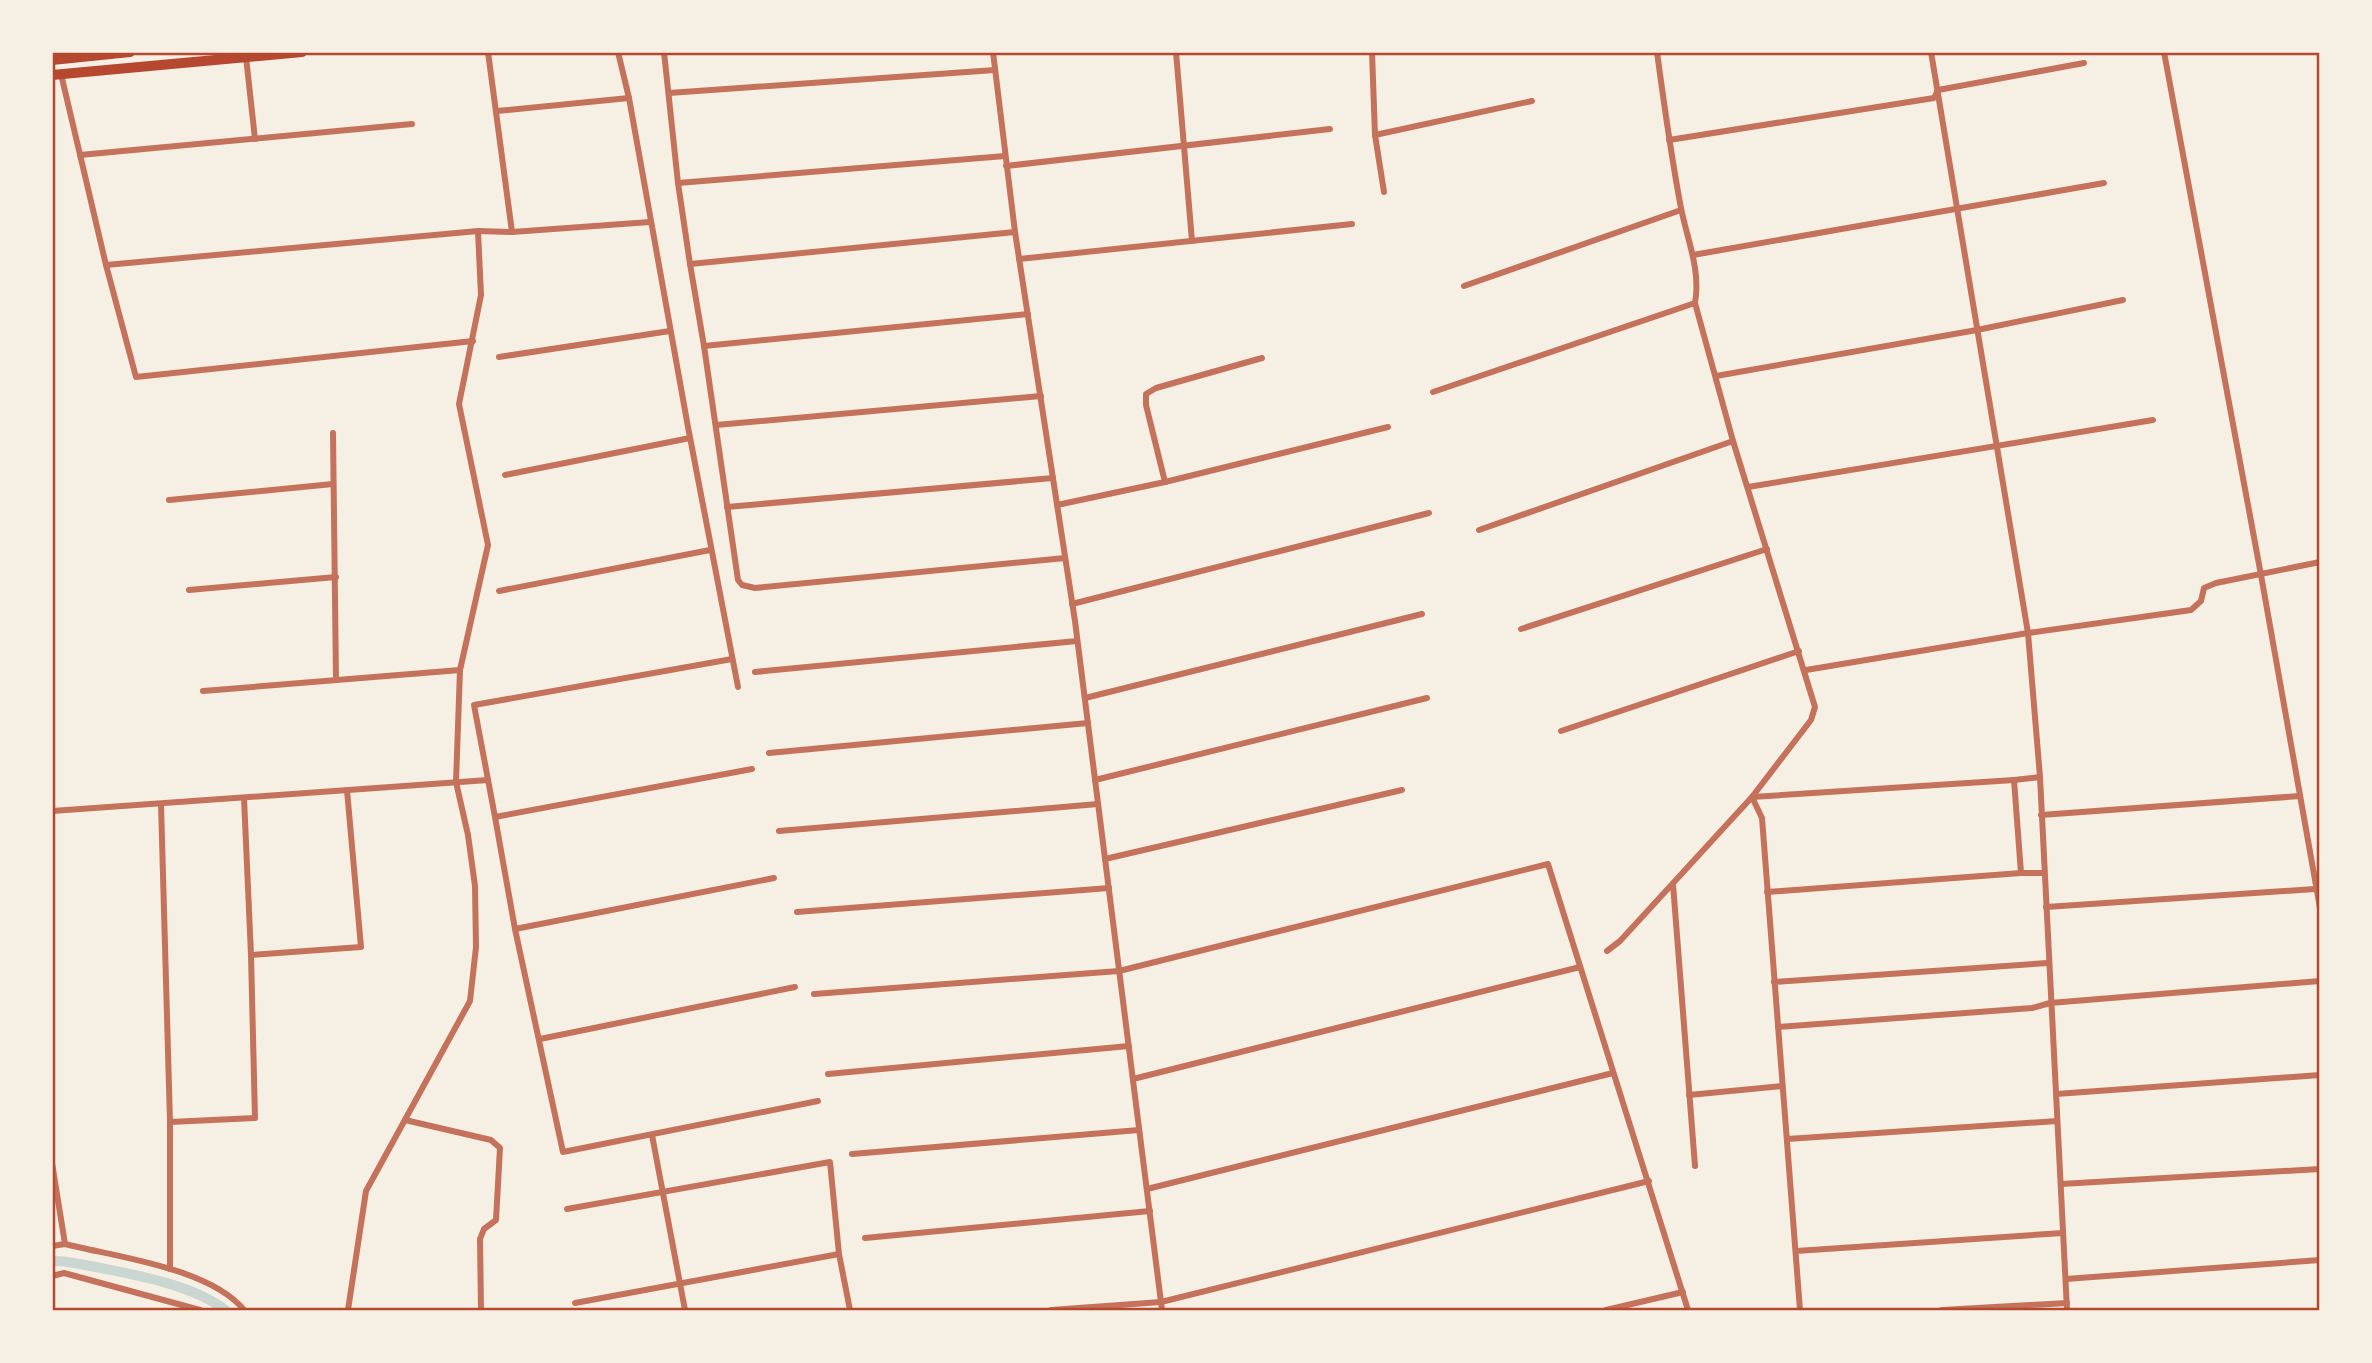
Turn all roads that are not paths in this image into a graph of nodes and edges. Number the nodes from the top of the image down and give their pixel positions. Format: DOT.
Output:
graph roads {
  1 [pos="130,52"];
  2 [pos="302,52"];
  3 [pos="488,52"];
  4 [pos="618,52"];
  5 [pos="664,52"];
  6 [pos="993,52"];
  7 [pos="1176,52"];
  8 [pos="1372,52"];
  9 [pos="1657,52"];
  10 [pos="1931,52"];
  11 [pos="2164,52"];
  12 [pos="246,57"];
  13 [pos="52,60"];
  14 [pos="2084,63"];
  15 [pos="995,70"];
  16 [pos="57,74"];
  17 [pos="1938,90"];
  18 [pos="669,93"];
  19 [pos="629,98"];
  20 [pos="1532,101"];
  21 [pos="497,111"];
  22 [pos="412,124"];
  23 [pos="1330,129"];
  24 [pos="1375,135"];
  25 [pos="255,139"];
  26 [pos="1670,140"];
  27 [pos="1184,146"];
  28 [pos="80,155"];
  29 [pos="1004,156"];
  30 [pos="1006,166"];
  31 [pos="678,183"];
  32 [pos="2104,183"];
  33 [pos="1384,192"];
  34 [pos="1958,209"];
  35 [pos="1681,210"];
  36 [pos="650,222"];
  37 [pos="1352,225"];
  38 [pos="478,231"];
  39 [pos="512,232"];
  40 [pos="1015,232"];
  41 [pos="1192,241"];
  42 [pos="1693,255"];
  43 [pos="1019,259"];
  44 [pos="690,264"];
  45 [pos="106,265"];
  46 [pos="1464,286"];
  47 [pos="2123,300"];
  48 [pos="1695,303"];
  49 [pos="1028,314"];
  50 [pos="1977,330"];
  51 [pos="670,331"];
  52 [pos="473,341"];
  53 [pos="704,346"];
  54 [pos="499,357"];
  55 [pos="1262,358"];
  56 [pos="1716,376"];
  57 [pos="1433,392"];
  58 [pos="1041,396"];
  59 [pos="2153,420"];
  60 [pos="716,425"];
  61 [pos="1388,428"];
  62 [pos="332,433"];
  63 [pos="690,438"];
  64 [pos="1733,441"];
  65 [pos="1998,448"];
  66 [pos="505,475"];
  67 [pos="1053,478"];
  68 [pos="1165,482"];
  69 [pos="333,484"];
  70 [pos="1748,488"];
  71 [pos="169,500"];
  72 [pos="1057,505"];
  73 [pos="727,507"];
  74 [pos="1429,513"];
  75 [pos="1479,530"];
  76 [pos="1767,549"];
  77 [pos="710,550"];
  78 [pos="1065,558"];
  79 [pos="2319,562"];
  80 [pos="2261,575"];
  81 [pos="336,577"];
  82 [pos="189,590"];
  83 [pos="499,591"];
  84 [pos="1072,604"];
  85 [pos="1422,614"];
  86 [pos="1521,629"];
  87 [pos="2028,633"];
  88 [pos="1077,641"];
  89 [pos="1798,651"];
  90 [pos="732,659"];
  91 [pos="460,670"];
  92 [pos="1805,670"];
  93 [pos="755,672"];
  94 [pos="336,680"];
  95 [pos="738,687"];
  96 [pos="203,691"];
  97 [pos="1085,698"];
  98 [pos="1427,698"];
  99 [pos="1088,723"];
  100 [pos="1561,731"];
  101 [pos="769,753"];
  102 [pos="752,769"];
  103 [pos="2040,777"];
  104 [pos="488,780"];
  105 [pos="1095,780"];
  106 [pos="2014,780"];
  107 [pos="456,782"];
  108 [pos="347,790"];
  109 [pos="1402,790"];
  110 [pos="2300,796"];
  111 [pos="1752,797"];
  112 [pos="244,798"];
  113 [pos="160,804"];
  114 [pos="1098,804"];
  115 [pos="52,811"];
  116 [pos="2041,815"];
  117 [pos="495,817"];
  118 [pos="779,831"];
  119 [pos="1105,859"];
  120 [pos="2021,873"];
  121 [pos="2044,873"];
  122 [pos="774,878"];
  123 [pos="1673,884"];
  124 [pos="1109,888"];
  125 [pos="2315,889"];
  126 [pos="1767,892"];
  127 [pos="2046,907"];
  128 [pos="2319,908"];
  129 [pos="797,912"];
  130 [pos="515,929"];
  131 [pos="1607,951"];
  132 [pos="251,955"];
  133 [pos="2048,963"];
  134 [pos="1580,967"];
  135 [pos="1119,971"];
  136 [pos="2319,981"];
  137 [pos="1774,982"];
  138 [pos="795,986"];
  139 [pos="814,994"];
  140 [pos="2050,1003"];
  141 [pos="1778,1027"];
  142 [pos="540,1039"];
  143 [pos="1129,1046"];
  144 [pos="1614,1073"];
  145 [pos="828,1074"];
  146 [pos="2319,1075"];
  147 [pos="1133,1079"];
  148 [pos="1782,1086"];
  149 [pos="1689,1094"];
  150 [pos="2056,1094"];
  151 [pos="818,1101"];
  152 [pos="405,1120"];
  153 [pos="2057,1121"];
  154 [pos="170,1122"];
  155 [pos="1139,1130"];
  156 [pos="652,1135"];
  157 [pos="1787,1139"];
  158 [pos="852,1154"];
  159 [pos="52,1163"];
  160 [pos="1695,1166"];
  161 [pos="2319,1169"];
  162 [pos="1649,1181"];
  163 [pos="2061,1184"];
  164 [pos="1147,1189"];
  165 [pos="663,1192"];
  166 [pos="567,1209"];
  167 [pos="1150,1211"];
  168 [pos="2063,1233"];
  169 [pos="866,1238"];
  170 [pos="65,1244"];
  171 [pos="52,1246"];
  172 [pos="1796,1251"];
  173 [pos="839,1254"];
  174 [pos="2319,1261"];
  175 [pos="170,1269"];
  176 [pos="52,1276"];
  177 [pos="2066,1279"];
  178 [pos="680,1283"];
  179 [pos="1683,1292"];
  180 [pos="575,1303"];
  181 [pos="1162,1307"];
  182 [pos="2067,1307"];
  183 [pos="200,1311"];
  184 [pos="244,1311"];
  185 [pos="348,1311"];
  186 [pos="481,1311"];
  187 [pos="685,1311"];
  188 [pos="850,1311"];
  189 [pos="1051,1311"];
  190 [pos="1606,1311"];
  191 [pos="1688,1311"];
  192 [pos="1800,1311"];
  193 [pos="1942,1311"];
  1 -- 13 [label="highway"];
  2 -- 12 [label="highway"];
  3 -- 21 [label="street"];
  4 -- 19 [label="street"];
  5 -- 18 [label="street"];
  6 -- 15 [label="street"];
  7 -- 27 [label="street"];
  8 -- 24 [label="street"];
  9 -- 26 [label="street"];
  10 -- 17 [label="street"];
  11 -- 80 [label="street"];
  12 -- 16 [label="highway"];
  12 -- 25 [label="street"];
  14 -- 17 [label="street"];
  15 -- 18 [label="street"];
  15 -- 29 [label="street"];
  16 -- 28 [label="street"];
  17 -- 26 [label="street"];
  17 -- 34 [label="street"];
  18 -- 31 [label="street"];
  19 -- 21 [label="street"];
  19 -- 36 [label="street"];
  20 -- 24 [label="street"];
  21 -- 39 [label="street"];
  22 -- 25 [label="street"];
  23 -- 27 [label="street"];
  24 -- 33 [label="street"];
  25 -- 28 [label="street"];
  26 -- 35 [label="street"];
  27 -- 30 [label="street"];
  27 -- 41 [label="street"];
  28 -- 45 [label="street"];
  29 -- 30 [label="street"];
  29 -- 31 [label="street"];
  30 -- 40 [label="street"];
  31 -- 44 [label="street"];
  32 -- 34 [label="street"];
  34 -- 42 [label="street"];
  34 -- 50 [label="street"];
  35 -- 42 [label="street"];
  35 -- 46 [label="street"];
  36 -- 39 [label="street"];
  36 -- 51 [label="street"];
  37 -- 41 [label="street"];
  38 -- 39 [label="street"];
  38 -- 45 [label="street"];
  38 -- 52 [label="street"];
  40 -- 43 [label="street"];
  40 -- 44 [label="street"];
  41 -- 43 [label="street"];
  42 -- 48 [label="street"];
  43 -- 49 [label="street"];
  44 -- 53 [label="street"];
  45 -- 52 [label="street"];
  47 -- 50 [label="street"];
  48 -- 56 [label="street"];
  48 -- 57 [label="street"];
  49 -- 53 [label="street"];
  49 -- 58 [label="street"];
  50 -- 56 [label="street"];
  50 -- 65 [label="street"];
  51 -- 54 [label="street"];
  51 -- 63 [label="street"];
  52 -- 91 [label="street"];
  53 -- 60 [label="street"];
  55 -- 68 [label="street"];
  56 -- 64 [label="street"];
  58 -- 60 [label="street"];
  58 -- 67 [label="street"];
  59 -- 65 [label="street"];
  60 -- 73 [label="street"];
  61 -- 68 [label="street"];
  62 -- 69 [label="street"];
  63 -- 66 [label="street"];
  63 -- 77 [label="street"];
  64 -- 70 [label="street"];
  64 -- 75 [label="street"];
  65 -- 70 [label="street"];
  65 -- 87 [label="street"];
  67 -- 72 [label="street"];
  67 -- 73 [label="street"];
  68 -- 72 [label="street"];
  69 -- 71 [label="street"];
  69 -- 81 [label="street"];
  70 -- 76 [label="street"];
  72 -- 78 [label="street"];
  73 -- 78 [label="street"];
  74 -- 84 [label="street"];
  76 -- 86 [label="street"];
  76 -- 89 [label="street"];
  77 -- 83 [label="street"];
  77 -- 90 [label="street"];
  78 -- 84 [label="street"];
  79 -- 80 [label="street"];
  80 -- 87 [label="street"];
  80 -- 110 [label="street"];
  81 -- 82 [label="street"];
  81 -- 94 [label="street"];
  84 -- 88 [label="street"];
  85 -- 97 [label="street"];
  87 -- 92 [label="street"];
  87 -- 103 [label="street"];
  88 -- 93 [label="street"];
  88 -- 97 [label="street"];
  89 -- 92 [label="street"];
  89 -- 100 [label="street"];
  90 -- 95 [label="street"];
  90 -- 104 [label="street"];
  91 -- 94 [label="street"];
  91 -- 107 [label="street"];
  92 -- 111 [label="street"];
  94 -- 96 [label="street"];
  97 -- 99 [label="street"];
  98 -- 105 [label="street"];
  99 -- 101 [label="street"];
  99 -- 105 [label="street"];
  102 -- 117 [label="street"];
  103 -- 106 [label="street"];
  103 -- 116 [label="street"];
  104 -- 107 [label="street"];
  104 -- 117 [label="street"];
  105 -- 114 [label="street"];
  106 -- 111 [label="street"];
  106 -- 120 [label="street"];
  107 -- 108 [label="street"];
  107 -- 152 [label="street"];
  108 -- 112 [label="street"];
  108 -- 132 [label="street"];
  109 -- 119 [label="street"];
  110 -- 116 [label="street"];
  110 -- 125 [label="street"];
  111 -- 123 [label="street"];
  111 -- 126 [label="street"];
  112 -- 113 [label="street"];
  112 -- 132 [label="street"];
  113 -- 115 [label="street"];
  113 -- 154 [label="street"];
  114 -- 118 [label="street"];
  114 -- 119 [label="street"];
  116 -- 121 [label="street"];
  117 -- 130 [label="street"];
  119 -- 124 [label="street"];
  120 -- 121 [label="street"];
  120 -- 126 [label="street"];
  121 -- 127 [label="street"];
  122 -- 130 [label="street"];
  123 -- 131 [label="street"];
  123 -- 149 [label="street"];
  124 -- 129 [label="street"];
  124 -- 135 [label="street"];
  125 -- 127 [label="street"];
  125 -- 128 [label="street"];
  126 -- 137 [label="street"];
  127 -- 133 [label="street"];
  130 -- 142 [label="street"];
  132 -- 154 [label="street"];
  133 -- 137 [label="street"];
  133 -- 140 [label="street"];
  134 -- 135 [label="street"];
  134 -- 144 [label="street"];
  134 -- 147 [label="street"];
  135 -- 139 [label="street"];
  135 -- 143 [label="street"];
  136 -- 140 [label="street"];
  137 -- 141 [label="street"];
  138 -- 142 [label="street"];
  140 -- 141 [label="street"];
  140 -- 150 [label="street"];
  141 -- 148 [label="street"];
  142 -- 156 [label="street"];
  143 -- 145 [label="street"];
  143 -- 147 [label="street"];
  144 -- 162 [label="street"];
  144 -- 164 [label="street"];
  146 -- 150 [label="street"];
  147 -- 155 [label="street"];
  148 -- 149 [label="street"];
  148 -- 157 [label="street"];
  149 -- 160 [label="street"];
  150 -- 153 [label="street"];
  151 -- 156 [label="street"];
  152 -- 185 [label="street"];
  152 -- 186 [label="street"];
  153 -- 157 [label="street"];
  153 -- 163 [label="street"];
  154 -- 175 [label="street"];
  155 -- 158 [label="street"];
  155 -- 164 [label="street"];
  156 -- 165 [label="street"];
  157 -- 172 [label="street"];
  159 -- 170 [label="street"];
  161 -- 163 [label="street"];
  162 -- 179 [label="street"];
  162 -- 181 [label="street"];
  163 -- 168 [label="street"];
  164 -- 167 [label="street"];
  165 -- 166 [label="street"];
  165 -- 173 [label="street"];
  165 -- 178 [label="street"];
  167 -- 169 [label="street"];
  167 -- 181 [label="street"];
  168 -- 172 [label="street"];
  168 -- 177 [label="street"];
  170 -- 171 [label="street"];
  170 -- 175 [label="street"];
  172 -- 192 [label="street"];
  173 -- 178 [label="street"];
  173 -- 188 [label="street"];
  174 -- 177 [label="street"];
  175 -- 184 [label="street"];
  176 -- 183 [label="street"];
  177 -- 182 [label="street"];
  178 -- 180 [label="street"];
  178 -- 187 [label="street"];
  179 -- 190 [label="street"];
  179 -- 191 [label="street"];
  181 -- 189 [label="street"];
  182 -- 193 [label="street"];
}
